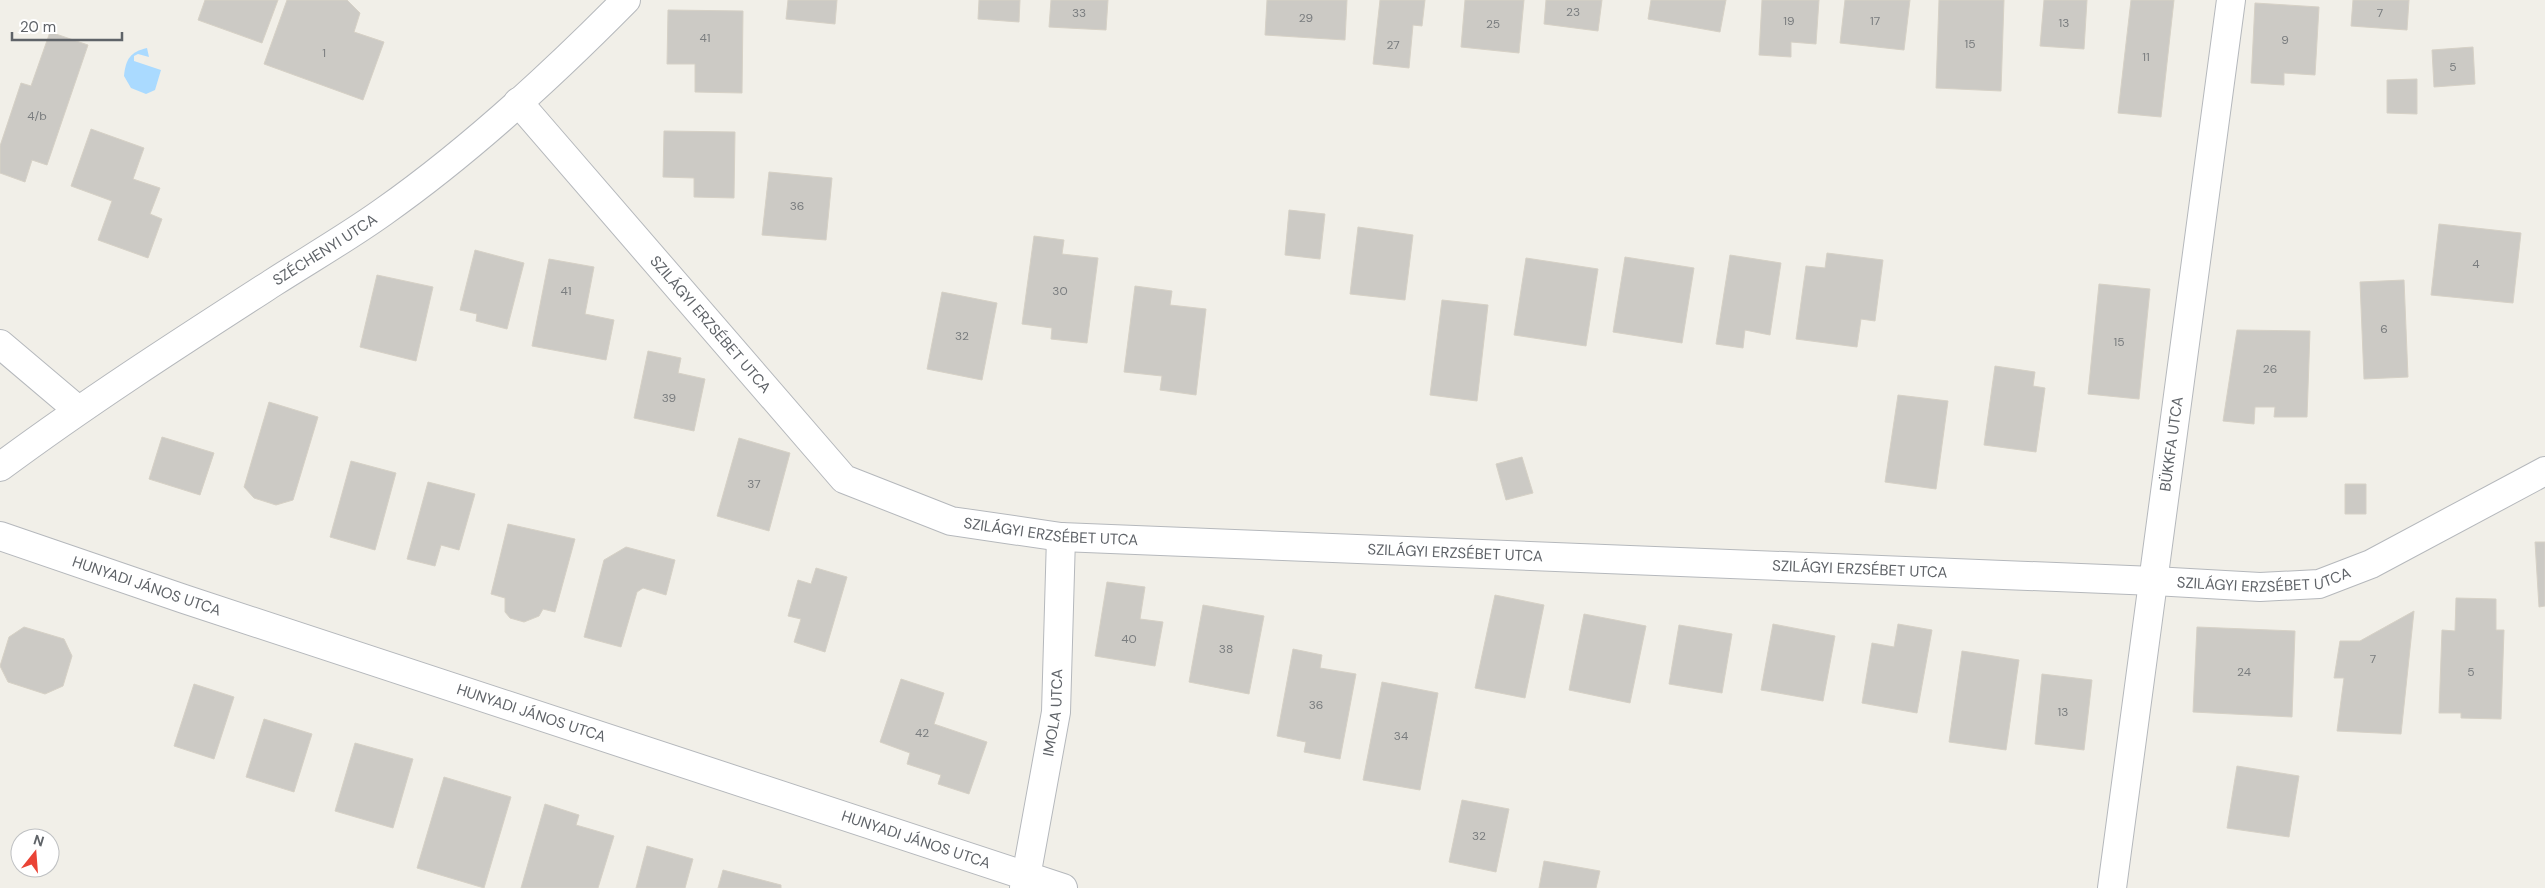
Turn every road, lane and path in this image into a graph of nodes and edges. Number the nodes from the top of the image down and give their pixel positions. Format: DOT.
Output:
graph roads {
  1 [pos="626,0"];
  2 [pos="2231,0"];
  3 [pos="518,102"];
  4 [pos="0,344"];
  5 [pos="78,410"];
  6 [pos="0,467"];
  7 [pos="2545,471"];
  8 [pos="0,536"];
  9 [pos="1061,537"];
  10 [pos="2154,581"];
  11 [pos="1025,882"];
  12 [pos="1063,888"];
  13 [pos="2112,888"];
  1 -- 3 [label="street, SZÉCHENYI UTCA"];
  2 -- 10 [label="street, BÜKKFA UTCA"];
  3 -- 5 [label="street, SZÉCHENYI UTCA"];
  3 -- 9 [label="street, SZILÁGYI ERZSÉBET UTCA"];
  4 -- 5 [label="street"];
  5 -- 6 [label="street, SZÉCHENYI UTCA"];
  7 -- 10 [label="street, SZILÁGYI ERZSÉBET UTCA"];
  8 -- 11 [label="street, HUNYADI JÁNOS UTCA"];
  9 -- 10 [label="street, SZILÁGYI ERZSÉBET UTCA"];
  9 -- 11 [label="street, IMOLA UTCA"];
  10 -- 13 [label="street, BÜKKFA UTCA"];
  11 -- 12 [label="street, HUNYADI JÁNOS UTCA"];
}
